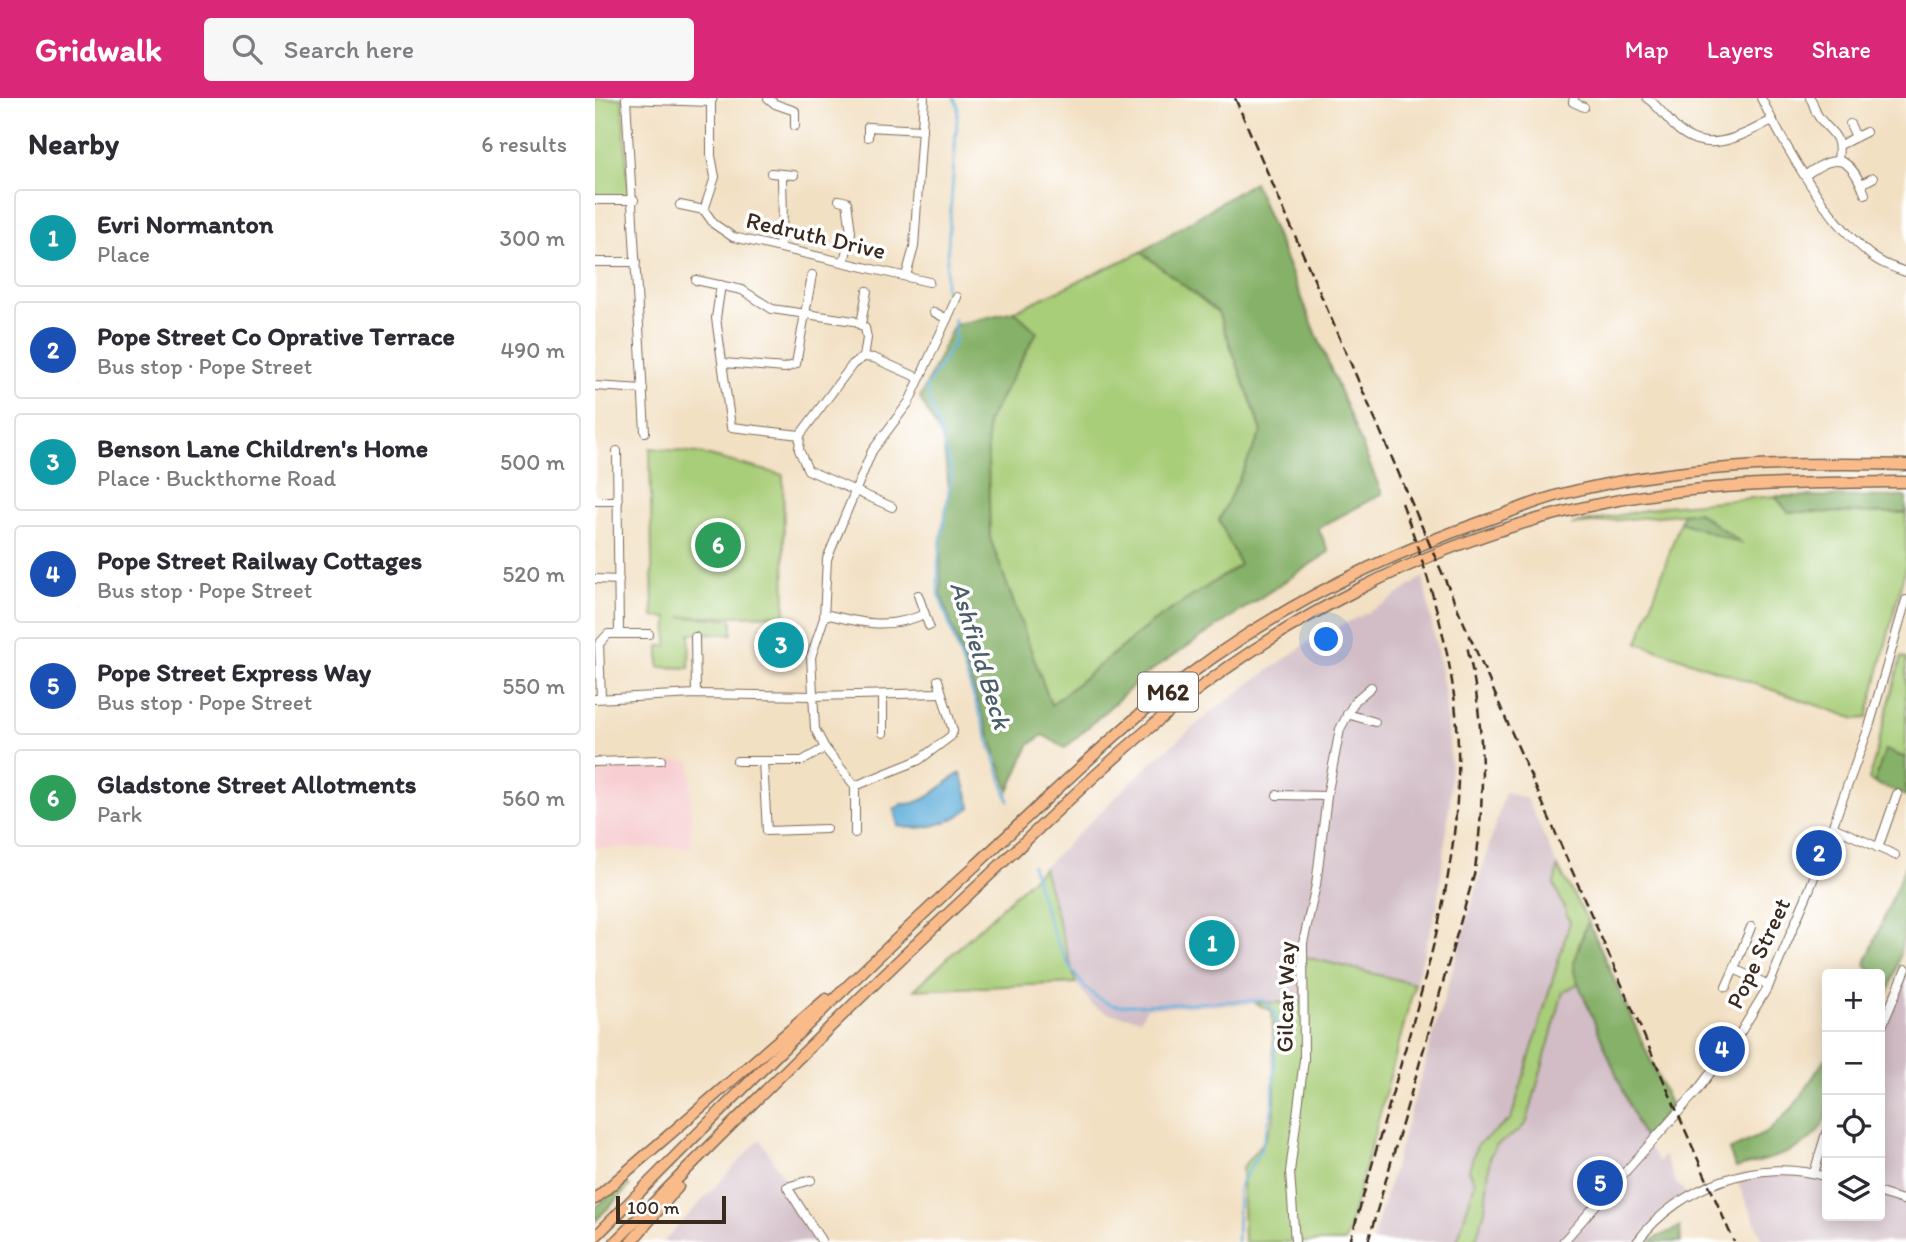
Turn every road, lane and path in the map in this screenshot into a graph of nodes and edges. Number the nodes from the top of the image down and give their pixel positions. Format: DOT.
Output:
graph roads {
  1 [pos="626,98"];
  2 [pos="768,98"];
  3 [pos="924,98"];
  4 [pos="1574,98"];
  5 [pos="1761,98"];
  6 [pos="1823,98"];
  7 [pos="1650,99"];
  8 [pos="712,100"];
  9 [pos="1812,101"];
  10 [pos="1584,107"];
  11 [pos="1772,120"];
  12 [pos="1850,124"];
  13 [pos="795,126"];
  14 [pos="922,130"];
  15 [pos="1865,132"];
  16 [pos="868,137"];
  17 [pos="1856,137"];
  18 [pos="1840,145"];
  19 [pos="1838,160"];
  20 [pos="771,173"];
  21 [pos="782,174"];
  22 [pos="794,174"];
  23 [pos="1806,175"];
  24 [pos="1873,178"];
  25 [pos="1861,184"];
  26 [pos="1865,194"];
  27 [pos="595,200"];
  28 [pos="634,200"];
  29 [pos="839,200"];
  30 [pos="680,205"];
  31 [pos="703,210"];
  32 [pos="779,247"];
  33 [pos="595,262"];
  34 [pos="636,262"];
  35 [pos="844,262"];
  36 [pos="1906,272"];
  37 [pos="812,275"];
  38 [pos="906,276"];
  39 [pos="696,280"];
  40 [pos="929,282"];
  41 [pos="721,285"];
  42 [pos="867,291"];
  43 [pos="957,297"];
  44 [pos="934,312"];
  45 [pos="806,314"];
  46 [pos="947,318"];
  47 [pos="861,324"];
  48 [pos="864,357"];
  49 [pos="724,363"];
  50 [pos="919,378"];
  51 [pos="595,386"];
  52 [pos="643,389"];
  53 [pos="645,432"];
  54 [pos="800,435"];
  55 [pos="617,451"];
  56 [pos="1906,465"];
  57 [pos="1906,482"];
  58 [pos="857,492"];
  59 [pos="595,501"];
  60 [pos="618,501"];
  61 [pos="892,507"];
  62 [pos="595,579"];
  63 [pos="619,580"];
  64 [pos="918,595"];
  65 [pos="1906,600"];
  66 [pos="825,614"];
  67 [pos="925,614"];
  68 [pos="929,626"];
  69 [pos="619,633"];
  70 [pos="649,634"];
  71 [pos="695,637"];
  72 [pos="938,680"];
  73 [pos="1371,687"];
  74 [pos="941,693"];
  75 [pos="696,694"];
  76 [pos="883,695"];
  77 [pos="813,696"];
  78 [pos="598,699"];
  79 [pos="1347,714"];
  80 [pos="1375,722"];
  81 [pos="883,733"];
  82 [pos="825,748"];
  83 [pos="661,760"];
  84 [pos="737,761"];
  85 [pos="763,761"];
  86 [pos="595,762"];
  87 [pos="855,786"];
  88 [pos="1897,794"];
  89 [pos="1277,795"];
  90 [pos="1327,796"];
  91 [pos="1833,827"];
  92 [pos="826,829"];
  93 [pos="855,832"];
  94 [pos="1878,848"];
  95 [pos="1895,855"];
  96 [pos="924,913"];
  97 [pos="1751,927"];
  98 [pos="1734,969"];
  99 [pos="1906,969"];
  100 [pos="1769,985"];
  101 [pos="1726,986"];
  102 [pos="1885,1019"];
  103 [pos="729,1126"];
  104 [pos="1822,1147"];
  105 [pos="1814,1173"];
  106 [pos="1822,1175"];
  107 [pos="811,1180"];
  108 [pos="1885,1195"];
  109 [pos="595,1199"];
  110 [pos="1906,1201"];
  111 [pos="595,1237"];
  112 [pos="615,1242"];
  113 [pos="631,1242"];
  114 [pos="822,1242"];
  115 [pos="1295,1242"];
  116 [pos="1563,1242"];
  117 [pos="1637,1242"];
  1 -- 8 [label="street"];
  1 -- 28 [label="street"];
  2 -- 13 [label="street"];
  3 -- 14 [label="street"];
  4 -- 10 [label="street"];
  5 -- 11 [label="street"];
  6 -- 9 [label="street"];
  7 -- 11 [label="street"];
  8 -- 31 [label="street"];
  9 -- 18 [label="street"];
  11 -- 23 [label="street"];
  12 -- 17 [label="street"];
  14 -- 16 [label="street"];
  14 -- 38 [label="street"];
  15 -- 17 [label="street"];
  17 -- 18 [label="street"];
  18 -- 19 [label="street"];
  19 -- 23 [label="street"];
  19 -- 25 [label="street"];
  20 -- 21 [label="street"];
  21 -- 22 [label="street"];
  21 -- 32 [label="street"];
  23 -- 36 [label="street"];
  24 -- 25 [label="street"];
  25 -- 26 [label="street"];
  27 -- 28 [label="street"];
  28 -- 34 [label="street"];
  29 -- 35 [label="street"];
  30 -- 31 [label="street"];
  31 -- 32 [label="street, Redruth Drive"];
  32 -- 35 [label="street, Redruth Drive"];
  33 -- 34 [label="street"];
  34 -- 52 [label="street"];
  35 -- 38 [label="street, Redruth Drive"];
  37 -- 45 [label="street"];
  38 -- 40 [label="street, Redruth Drive"];
  39 -- 41 [label="street"];
  41 -- 45 [label="street"];
  41 -- 49 [label="street"];
  42 -- 47 [label="street"];
  43 -- 46 [label="street"];
  44 -- 46 [label="street"];
  45 -- 47 [label="street"];
  45 -- 49 [label="street"];
  46 -- 50 [label="street"];
  47 -- 48 [label="street"];
  48 -- 50 [label="street"];
  48 -- 54 [label="street"];
  49 -- 54 [label="street"];
  50 -- 58 [label="street"];
  51 -- 52 [label="street"];
  52 -- 53 [label="street"];
  54 -- 58 [label="street"];
  55 -- 60 [label="street"];
  56 -- 96 [label="highway, M62"];
  57 -- 103 [label="highway, M62"];
  58 -- 61 [label="street"];
  58 -- 66 [label="street"];
  59 -- 60 [label="street"];
  60 -- 63 [label="street"];
  62 -- 63 [label="street"];
  63 -- 69 [label="street"];
  64 -- 67 [label="street"];
  65 -- 91 [label="street, Pope Street"];
  66 -- 67 [label="street"];
  66 -- 77 [label="street"];
  67 -- 68 [label="street"];
  69 -- 70 [label="street"];
  69 -- 78 [label="street"];
  71 -- 75 [label="street"];
  72 -- 74 [label="street"];
  73 -- 79 [label="street, Gilcar Way"];
  74 -- 76 [label="street"];
  74 -- 87 [label="street"];
  75 -- 77 [label="street"];
  75 -- 78 [label="street"];
  76 -- 77 [label="street"];
  76 -- 81 [label="street"];
  77 -- 82 [label="street"];
  79 -- 80 [label="street"];
  79 -- 90 [label="street, Gilcar Way"];
  82 -- 85 [label="street"];
  82 -- 87 [label="street"];
  83 -- 86 [label="street"];
  84 -- 85 [label="street"];
  85 -- 92 [label="street"];
  87 -- 93 [label="street"];
  88 -- 94 [label="street"];
  89 -- 90 [label="street"];
  90 -- 115 [label="street, Gilcar Way"];
  91 -- 94 [label="street"];
  91 -- 100 [label="street, Pope Street"];
  94 -- 95 [label="street"];
  96 -- 109 [label="highway, M62"];
  96 -- 111 [label="highway, M62"];
  97 -- 98 [label="street"];
  98 -- 100 [label="street"];
  98 -- 101 [label="street"];
  99 -- 102 [label="street"];
  100 -- 116 [label="street, Pope Street"];
  103 -- 112 [label="highway, M62"];
  103 -- 113 [label="highway, M62"];
  104 -- 105 [label="street"];
  105 -- 106 [label="street"];
  105 -- 117 [label="street"];
  107 -- 114 [label="street"];
  108 -- 110 [label="street"];
}
